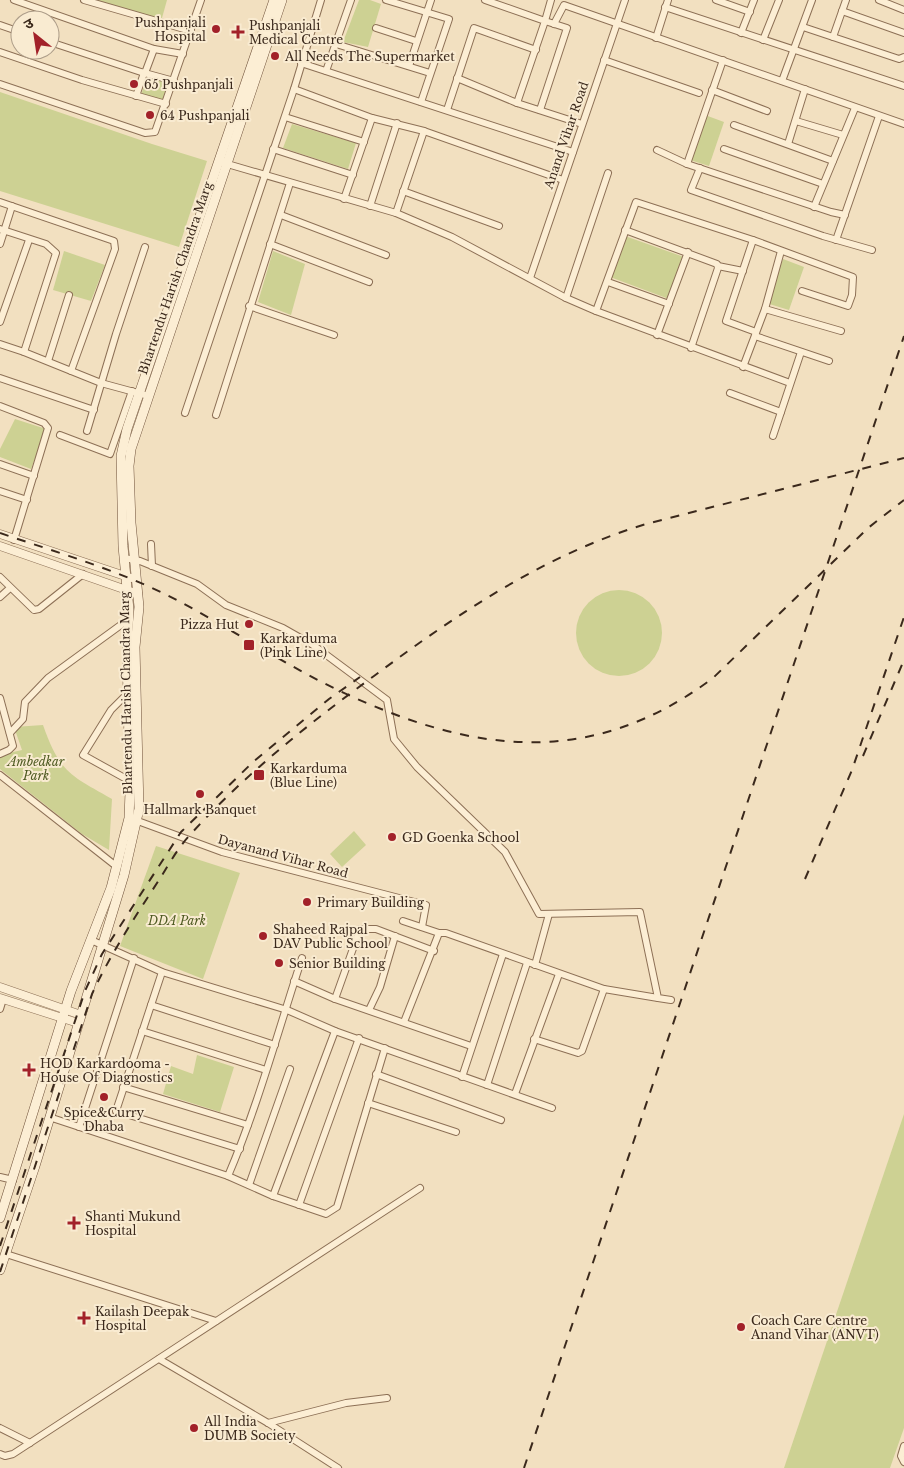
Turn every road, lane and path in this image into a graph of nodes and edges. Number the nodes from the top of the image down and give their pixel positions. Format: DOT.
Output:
graph roads {
  1 [pos="14,0"];
  2 [pos="84,0"];
  3 [pos="201,0"];
  4 [pos="274,0"];
  5 [pos="282,0"];
  6 [pos="321,0"];
  7 [pos="351,0"];
  8 [pos="386,0"];
  9 [pos="431,0"];
  10 [pos="485,0"];
  11 [pos="551,0"];
  12 [pos="626,0"];
  13 [pos="668,0"];
  14 [pos="716,0"];
  15 [pos="754,0"];
  16 [pos="778,0"];
  17 [pos="812,0"];
  18 [pos="846,0"];
  19 [pos="878,0"];
  20 [pos="665,7"];
  21 [pos="904,10"];
  22 [pos="842,11"];
  23 [pos="426,12"];
  24 [pos="750,12"];
  25 [pos="545,21"];
  26 [pos="554,24"];
  27 [pos="617,24"];
  28 [pos="803,27"];
  29 [pos="376,28"];
  30 [pos="190,31"];
  31 [pos="741,33"];
  32 [pos="904,33"];
  33 [pos="834,37"];
  34 [pos="656,38"];
  35 [pos="763,40"];
  36 [pos="416,41"];
  37 [pos="336,44"];
  38 [pos="60,45"];
  39 [pos="154,49"];
  40 [pos="536,50"];
  41 [pos="794,51"];
  42 [pos="0,52"];
  43 [pos="183,54"];
  44 [pos="904,57"];
  45 [pos="604,60"];
  46 [pos="723,60"];
  47 [pos="301,63"];
  48 [pos="409,66"];
  49 [pos="326,71"];
  50 [pos="145,73"];
  51 [pos="430,73"];
  52 [pos="457,78"];
  53 [pos="174,81"];
  54 [pos="782,81"];
  55 [pos="0,84"];
  56 [pos="904,86"];
  57 [pos="294,89"];
  58 [pos="805,89"];
  59 [pos="712,90"];
  60 [pos="699,93"];
  61 [pos="136,96"];
  62 [pos="421,102"];
  63 [pos="517,103"];
  64 [pos="166,104"];
  65 [pos="855,108"];
  66 [pos="447,110"];
  67 [pos="540,110"];
  68 [pos="767,112"];
  69 [pos="878,116"];
  70 [pos="285,117"];
  71 [pos="372,118"];
  72 [pos="796,121"];
  73 [pos="397,123"];
  74 [pos="582,124"];
  75 [pos="904,124"];
  76 [pos="734,125"];
  77 [pos="424,131"];
  78 [pos="843,135"];
  79 [pos="364,142"];
  80 [pos="788,144"];
  81 [pos="273,149"];
  82 [pos="724,149"];
  83 [pos="657,150"];
  84 [pos="573,152"];
  85 [pos="833,161"];
  86 [pos="223,163"];
  87 [pos="687,164"];
  88 [pos="700,168"];
  89 [pos="608,173"];
  90 [pos="353,175"];
  91 [pos="264,176"];
  92 [pos="563,180"];
  93 [pos="290,183"];
  94 [pos="824,184"];
  95 [pos="403,191"];
  96 [pos="344,199"];
  97 [pos="0,202"];
  98 [pos="12,206"];
  99 [pos="370,206"];
  100 [pos="814,207"];
  101 [pos="396,213"];
  102 [pos="281,215"];
  103 [pos="845,215"];
  104 [pos="499,226"];
  105 [pos="2,230"];
  106 [pos="625,230"];
  107 [pos="29,240"];
  108 [pos="753,240"];
  109 [pos="836,240"];
  110 [pos="0,244"];
  111 [pos="270,244"];
  112 [pos="145,247"];
  113 [pos="781,250"];
  114 [pos="872,250"];
  115 [pos="688,252"];
  116 [pos="386,255"];
  117 [pos="718,266"];
  118 [pos="743,271"];
  119 [pos="530,278"];
  120 [pos="369,282"];
  121 [pos="608,282"];
  122 [pos="802,291"];
  123 [pos="69,295"];
  124 [pos="566,298"];
  125 [pos="668,304"];
  126 [pos="250,306"];
  127 [pos="765,309"];
  128 [pos="596,311"];
  129 [pos="0,322"];
  130 [pos="841,330"];
  131 [pos="755,334"];
  132 [pos="334,335"];
  133 [pos="657,335"];
  134 [pos="0,344"];
  135 [pos="691,348"];
  136 [pos="24,352"];
  137 [pos="801,352"];
  138 [pos="48,361"];
  139 [pos="829,361"];
  140 [pos="743,367"];
  141 [pos="71,371"];
  142 [pos="0,378"];
  143 [pos="101,383"];
  144 [pos="790,383"];
  145 [pos="730,393"];
  146 [pos="140,394"];
  147 [pos="0,406"];
  148 [pos="94,410"];
  149 [pos="781,412"];
  150 [pos="185,413"];
  151 [pos="216,415"];
  152 [pos="87,431"];
  153 [pos="60,435"];
  154 [pos="774,436"];
  155 [pos="0,464"];
  156 [pos="34,476"];
  157 [pos="0,491"];
  158 [pos="26,500"];
  159 [pos="0,534"];
  160 [pos="14,540"];
  161 [pos="151,544"];
  162 [pos="0,546"];
  163 [pos="124,558"];
  164 [pos="134,560"];
  165 [pos="152,566"];
  166 [pos="83,574"];
  167 [pos="0,577"];
  168 [pos="126,577"];
  169 [pos="136,580"];
  170 [pos="10,588"];
  171 [pos="128,590"];
  172 [pos="138,594"];
  173 [pos="0,597"];
  174 [pos="129,618"];
  175 [pos="128,693"];
  176 [pos="0,698"];
  177 [pos="10,733"];
  178 [pos="0,754"];
  179 [pos="0,775"];
  180 [pos="130,781"];
  181 [pos="8,782"];
  182 [pos="0,783"];
  183 [pos="133,819"];
  184 [pos="116,866"];
  185 [pos="549,914"];
  186 [pos="403,921"];
  187 [pos="422,928"];
  188 [pos="440,933"];
  189 [pos="395,936"];
  190 [pos="90,940"];
  191 [pos="103,944"];
  192 [pos="434,951"];
  193 [pos="503,954"];
  194 [pos="134,958"];
  195 [pos="302,958"];
  196 [pos="526,963"];
  197 [pos="535,966"];
  198 [pos="162,972"];
  199 [pos="559,974"];
  200 [pos="294,981"];
  201 [pos="0,987"];
  202 [pos="604,989"];
  203 [pos="2,998"];
  204 [pos="658,998"];
  205 [pos="336,999"];
  206 [pos="672,1000"];
  207 [pos="151,1005"];
  208 [pos="0,1009"];
  209 [pos="66,1009"];
  210 [pos="286,1010"];
  211 [pos="368,1010"];
  212 [pos="63,1018"];
  213 [pos="80,1019"];
  214 [pos="404,1022"];
  215 [pos="335,1031"];
  216 [pos="142,1032"];
  217 [pos="359,1038"];
  218 [pos="534,1039"];
  219 [pos="275,1045"];
  220 [pos="471,1046"];
  221 [pos="385,1048"];
  222 [pos="290,1069"];
  223 [pos="266,1070"];
  224 [pos="376,1074"];
  225 [pos="462,1077"];
  226 [pos="487,1085"];
  227 [pos="123,1087"];
  228 [pos="515,1094"];
  229 [pos="368,1103"];
  230 [pos="552,1108"];
  231 [pos="49,1117"];
  232 [pos="501,1120"];
  233 [pos="248,1125"];
  234 [pos="78,1127"];
  235 [pos="456,1132"];
  236 [pos="240,1149"];
  237 [pos="228,1176"];
  238 [pos="0,1178"];
  239 [pos="13,1180"];
  240 [pos="249,1186"];
  241 [pos="420,1188"];
  242 [pos="273,1196"];
  243 [pos="299,1205"];
  244 [pos="0,1218"];
  245 [pos="6,1254"];
  246 [pos="0,1270"];
  247 [pos="216,1321"];
  248 [pos="159,1359"];
  249 [pos="387,1398"];
  250 [pos="268,1422"];
  251 [pos="0,1428"];
  252 [pos="30,1443"];
  253 [pos="904,1446"];
  254 [pos="0,1454"];
  255 [pos="904,1462"];
  256 [pos="338,1468"];
  1 -- 39 [label="street"];
  2 -- 30 [label="street"];
  3 -- 30 [label="street"];
  4 -- 86 [label="main road, Bhartendu Harish Chandra Marg"];
  5 -- 86 [label="main road, Bhartendu Harish Chandra Marg"];
  6 -- 47 [label="street"];
  7 -- 37 [label="street"];
  8 -- 23 [label="street"];
  9 -- 23 [label="street"];
  10 -- 25 [label="street"];
  11 -- 25 [label="street"];
  12 -- 27 [label="street, Anand Vihar Road"];
  13 -- 20 [label="street"];
  14 -- 24 [label="street"];
  15 -- 24 [label="street"];
  16 -- 35 [label="street"];
  17 -- 28 [label="street"];
  18 -- 22 [label="street"];
  19 -- 21 [label="street"];
  20 -- 31 [label="street"];
  20 -- 34 [label="street"];
  22 -- 32 [label="street"];
  22 -- 33 [label="street"];
  23 -- 36 [label="street"];
  23 -- 51 [label="street"];
  24 -- 31 [label="street"];
  25 -- 26 [label="street"];
  25 -- 40 [label="street"];
  26 -- 27 [label="street"];
  26 -- 67 [label="street"];
  27 -- 34 [label="street"];
  27 -- 45 [label="street, Anand Vihar Road"];
  28 -- 33 [label="street"];
  28 -- 41 [label="street"];
  29 -- 36 [label="street"];
  30 -- 43 [label="street"];
  31 -- 35 [label="street"];
  33 -- 44 [label="street"];
  34 -- 46 [label="street"];
  35 -- 41 [label="street"];
  36 -- 48 [label="street"];
  37 -- 48 [label="street"];
  37 -- 49 [label="street"];
  38 -- 50 [label="street"];
  39 -- 43 [label="street"];
  39 -- 50 [label="street"];
  40 -- 52 [label="street"];
  40 -- 63 [label="street"];
  41 -- 54 [label="street"];
  41 -- 56 [label="street"];
  42 -- 61 [label="street"];
  43 -- 53 [label="street"];
  45 -- 60 [label="street"];
  45 -- 74 [label="street, Anand Vihar Road"];
  46 -- 54 [label="street"];
  46 -- 59 [label="street"];
  47 -- 49 [label="street"];
  47 -- 57 [label="street"];
  48 -- 51 [label="street"];
  49 -- 62 [label="street"];
  50 -- 53 [label="street"];
  50 -- 61 [label="street"];
  51 -- 62 [label="street"];
  52 -- 63 [label="street"];
  52 -- 66 [label="street"];
  53 -- 64 [label="street"];
  54 -- 58 [label="street"];
  55 -- 64 [label="street"];
  57 -- 70 [label="street"];
  57 -- 71 [label="street"];
  58 -- 65 [label="street"];
  58 -- 72 [label="street"];
  59 -- 68 [label="street"];
  59 -- 87 [label="street"];
  61 -- 64 [label="street"];
  62 -- 66 [label="street"];
  63 -- 67 [label="street"];
  65 -- 69 [label="street"];
  65 -- 78 [label="street"];
  66 -- 84 [label="street"];
  67 -- 74 [label="street"];
  69 -- 75 [label="street"];
  69 -- 103 [label="street"];
  70 -- 79 [label="street"];
  70 -- 81 [label="street"];
  71 -- 73 [label="street"];
  71 -- 79 [label="street"];
  72 -- 78 [label="street"];
  72 -- 80 [label="street"];
  73 -- 77 [label="street"];
  73 -- 99 [label="street"];
  74 -- 84 [label="street, Anand Vihar Road"];
  76 -- 80 [label="street"];
  77 -- 92 [label="street"];
  77 -- 95 [label="street"];
  78 -- 85 [label="street"];
  79 -- 90 [label="street"];
  80 -- 85 [label="street"];
  81 -- 90 [label="street"];
  81 -- 91 [label="street"];
  82 -- 94 [label="street"];
  83 -- 87 [label="street"];
  84 -- 92 [label="street, Anand Vihar Road"];
  85 -- 94 [label="street"];
  86 -- 91 [label="street"];
  86 -- 146 [label="main road, Bhartendu Harish Chandra Marg"];
  87 -- 88 [label="street"];
  88 -- 100 [label="street"];
  88 -- 109 [label="street"];
  89 -- 124 [label="street"];
  90 -- 96 [label="street"];
  91 -- 93 [label="street"];
  91 -- 150 [label="street"];
  92 -- 119 [label="street, Anand Vihar Road"];
  93 -- 96 [label="street"];
  93 -- 102 [label="street"];
  94 -- 100 [label="street"];
  95 -- 101 [label="street"];
  95 -- 104 [label="street"];
  96 -- 99 [label="street"];
  97 -- 98 [label="street"];
  98 -- 105 [label="street"];
  98 -- 141 [label="street"];
  99 -- 101 [label="street"];
  100 -- 103 [label="street"];
  101 -- 119 [label="street"];
  102 -- 111 [label="street"];
  102 -- 116 [label="street"];
  103 -- 109 [label="street"];
  105 -- 107 [label="street"];
  105 -- 110 [label="street"];
  106 -- 108 [label="street"];
  106 -- 115 [label="street"];
  106 -- 121 [label="street"];
  107 -- 129 [label="street"];
  107 -- 136 [label="street"];
  108 -- 113 [label="street"];
  108 -- 118 [label="street"];
  109 -- 114 [label="street"];
  111 -- 120 [label="street"];
  111 -- 126 [label="street"];
  112 -- 143 [label="street"];
  113 -- 122 [label="street"];
  113 -- 127 [label="street"];
  115 -- 117 [label="street"];
  115 -- 125 [label="street"];
  117 -- 118 [label="street"];
  117 -- 135 [label="street"];
  118 -- 131 [label="street"];
  119 -- 124 [label="street"];
  121 -- 125 [label="street"];
  121 -- 128 [label="street"];
  123 -- 138 [label="street"];
  124 -- 128 [label="street"];
  125 -- 133 [label="street"];
  126 -- 132 [label="street"];
  126 -- 151 [label="street"];
  127 -- 130 [label="street"];
  127 -- 131 [label="street"];
  128 -- 133 [label="street"];
  131 -- 137 [label="street"];
  131 -- 140 [label="street"];
  133 -- 135 [label="street"];
  134 -- 136 [label="street"];
  135 -- 140 [label="street"];
  136 -- 138 [label="street"];
  137 -- 139 [label="street"];
  137 -- 144 [label="street"];
  138 -- 141 [label="street"];
  140 -- 144 [label="street"];
  141 -- 143 [label="street"];
  142 -- 148 [label="street"];
  143 -- 146 [label="street"];
  143 -- 148 [label="street"];
  144 -- 149 [label="street"];
  145 -- 149 [label="street"];
  146 -- 153 [label="street"];
  146 -- 163 [label="main road, Bhartendu Harish Chandra Marg"];
  146 -- 164 [label="main road, Bhartendu Harish Chandra Marg"];
  147 -- 156 [label="street"];
  148 -- 152 [label="street"];
  149 -- 154 [label="street"];
  155 -- 156 [label="street"];
  156 -- 158 [label="street"];
  157 -- 158 [label="street"];
  158 -- 160 [label="street"];
  159 -- 160 [label="street"];
  160 -- 168 [label="street"];
  161 -- 165 [label="street"];
  162 -- 166 [label="street"];
  163 -- 164 [label="street"];
  163 -- 168 [label="main road, Bhartendu Harish Chandra Marg"];
  164 -- 165 [label="street"];
  164 -- 169 [label="main road, Bhartendu Harish Chandra Marg"];
  165 -- 185 [label="street"];
  166 -- 170 [label="street"];
  166 -- 171 [label="street"];
  167 -- 170 [label="street"];
  168 -- 169 [label="street"];
  168 -- 171 [label="main road, Bhartendu Harish Chandra Marg"];
  169 -- 172 [label="main road, Bhartendu Harish Chandra Marg"];
  170 -- 173 [label="street"];
  171 -- 172 [label="street"];
  171 -- 174 [label="main road, Bhartendu Harish Chandra Marg"];
  172 -- 183 [label="main road, Bhartendu Harish Chandra Marg"];
  174 -- 175 [label="main road, Bhartendu Harish Chandra Marg"];
  174 -- 177 [label="street"];
  175 -- 180 [label="main road, Bhartendu Harish Chandra Marg"];
  175 -- 180 [label="street"];
  176 -- 177 [label="street"];
  177 -- 178 [label="street"];
  179 -- 181 [label="street"];
  180 -- 183 [label="main road, Bhartendu Harish Chandra Marg"];
  181 -- 182 [label="street"];
  181 -- 184 [label="street"];
  183 -- 184 [label="main road, Bhartendu Harish Chandra Marg"];
  183 -- 187 [label="street, Dayanand Vihar Road"];
  183 -- 191 [label="main road, Bhartendu Harish Chandra Marg"];
  184 -- 190 [label="main road, Bhartendu Harish Chandra Marg"];
  185 -- 197 [label="street"];
  185 -- 204 [label="street"];
  186 -- 187 [label="street"];
  187 -- 188 [label="street"];
  188 -- 192 [label="street"];
  188 -- 193 [label="street"];
  189 -- 192 [label="street"];
  189 -- 205 [label="street"];
  189 -- 211 [label="street"];
  190 -- 191 [label="street"];
  190 -- 209 [label="main road, Bhartendu Harish Chandra Marg"];
  191 -- 194 [label="street"];
  191 -- 213 [label="main road, Bhartendu Harish Chandra Marg"];
  192 -- 214 [label="street"];
  193 -- 196 [label="street"];
  193 -- 220 [label="street"];
  194 -- 198 [label="street"];
  194 -- 234 [label="street"];
  195 -- 200 [label="street"];
  196 -- 197 [label="street"];
  196 -- 226 [label="street"];
  197 -- 199 [label="street"];
  198 -- 207 [label="street"];
  198 -- 210 [label="street"];
  199 -- 202 [label="street"];
  199 -- 218 [label="street"];
  200 -- 205 [label="street"];
  200 -- 210 [label="street"];
  201 -- 209 [label="street"];
  202 -- 204 [label="street"];
  202 -- 218 [label="street"];
  203 -- 208 [label="street"];
  203 -- 212 [label="street"];
  204 -- 206 [label="street"];
  205 -- 211 [label="street"];
  207 -- 216 [label="street"];
  207 -- 219 [label="street"];
  209 -- 212 [label="main road, Bhartendu Harish Chandra Marg"];
  209 -- 213 [label="street"];
  210 -- 215 [label="street"];
  210 -- 219 [label="street"];
  211 -- 214 [label="street"];
  212 -- 213 [label="street"];
  212 -- 239 [label="main road, Bhartendu Harish Chandra Marg"];
  213 -- 231 [label="main road, Bhartendu Harish Chandra Marg"];
  214 -- 220 [label="street"];
  215 -- 217 [label="street"];
  215 -- 242 [label="street"];
  216 -- 223 [label="street"];
  216 -- 227 [label="street"];
  217 -- 221 [label="street"];
  217 -- 243 [label="street"];
  218 -- 228 [label="street"];
  219 -- 223 [label="street"];
  220 -- 225 [label="street"];
  221 -- 224 [label="street"];
  221 -- 225 [label="street"];
  222 -- 240 [label="street"];
  223 -- 233 [label="street"];
  224 -- 229 [label="street"];
  224 -- 232 [label="street"];
  225 -- 226 [label="street"];
  226 -- 228 [label="street"];
  227 -- 233 [label="street"];
  227 -- 236 [label="street"];
  228 -- 230 [label="street"];
  229 -- 235 [label="street"];
  229 -- 243 [label="street"];
  231 -- 234 [label="street"];
  231 -- 245 [label="main road, Bhartendu Harish Chandra Marg"];
  233 -- 236 [label="street"];
  234 -- 237 [label="street"];
  236 -- 237 [label="street"];
  237 -- 240 [label="street"];
  238 -- 239 [label="street"];
  239 -- 244 [label="main road, Bhartendu Harish Chandra Marg"];
  240 -- 242 [label="street"];
  241 -- 247 [label="street"];
  242 -- 243 [label="street"];
  245 -- 246 [label="main road, Bhartendu Harish Chandra Marg"];
  245 -- 247 [label="street"];
  247 -- 248 [label="street"];
  248 -- 250 [label="street"];
  248 -- 252 [label="street"];
  249 -- 250 [label="street"];
  250 -- 256 [label="street"];
  251 -- 252 [label="street"];
  252 -- 254 [label="street"];
  253 -- 255 [label="street"];
}
